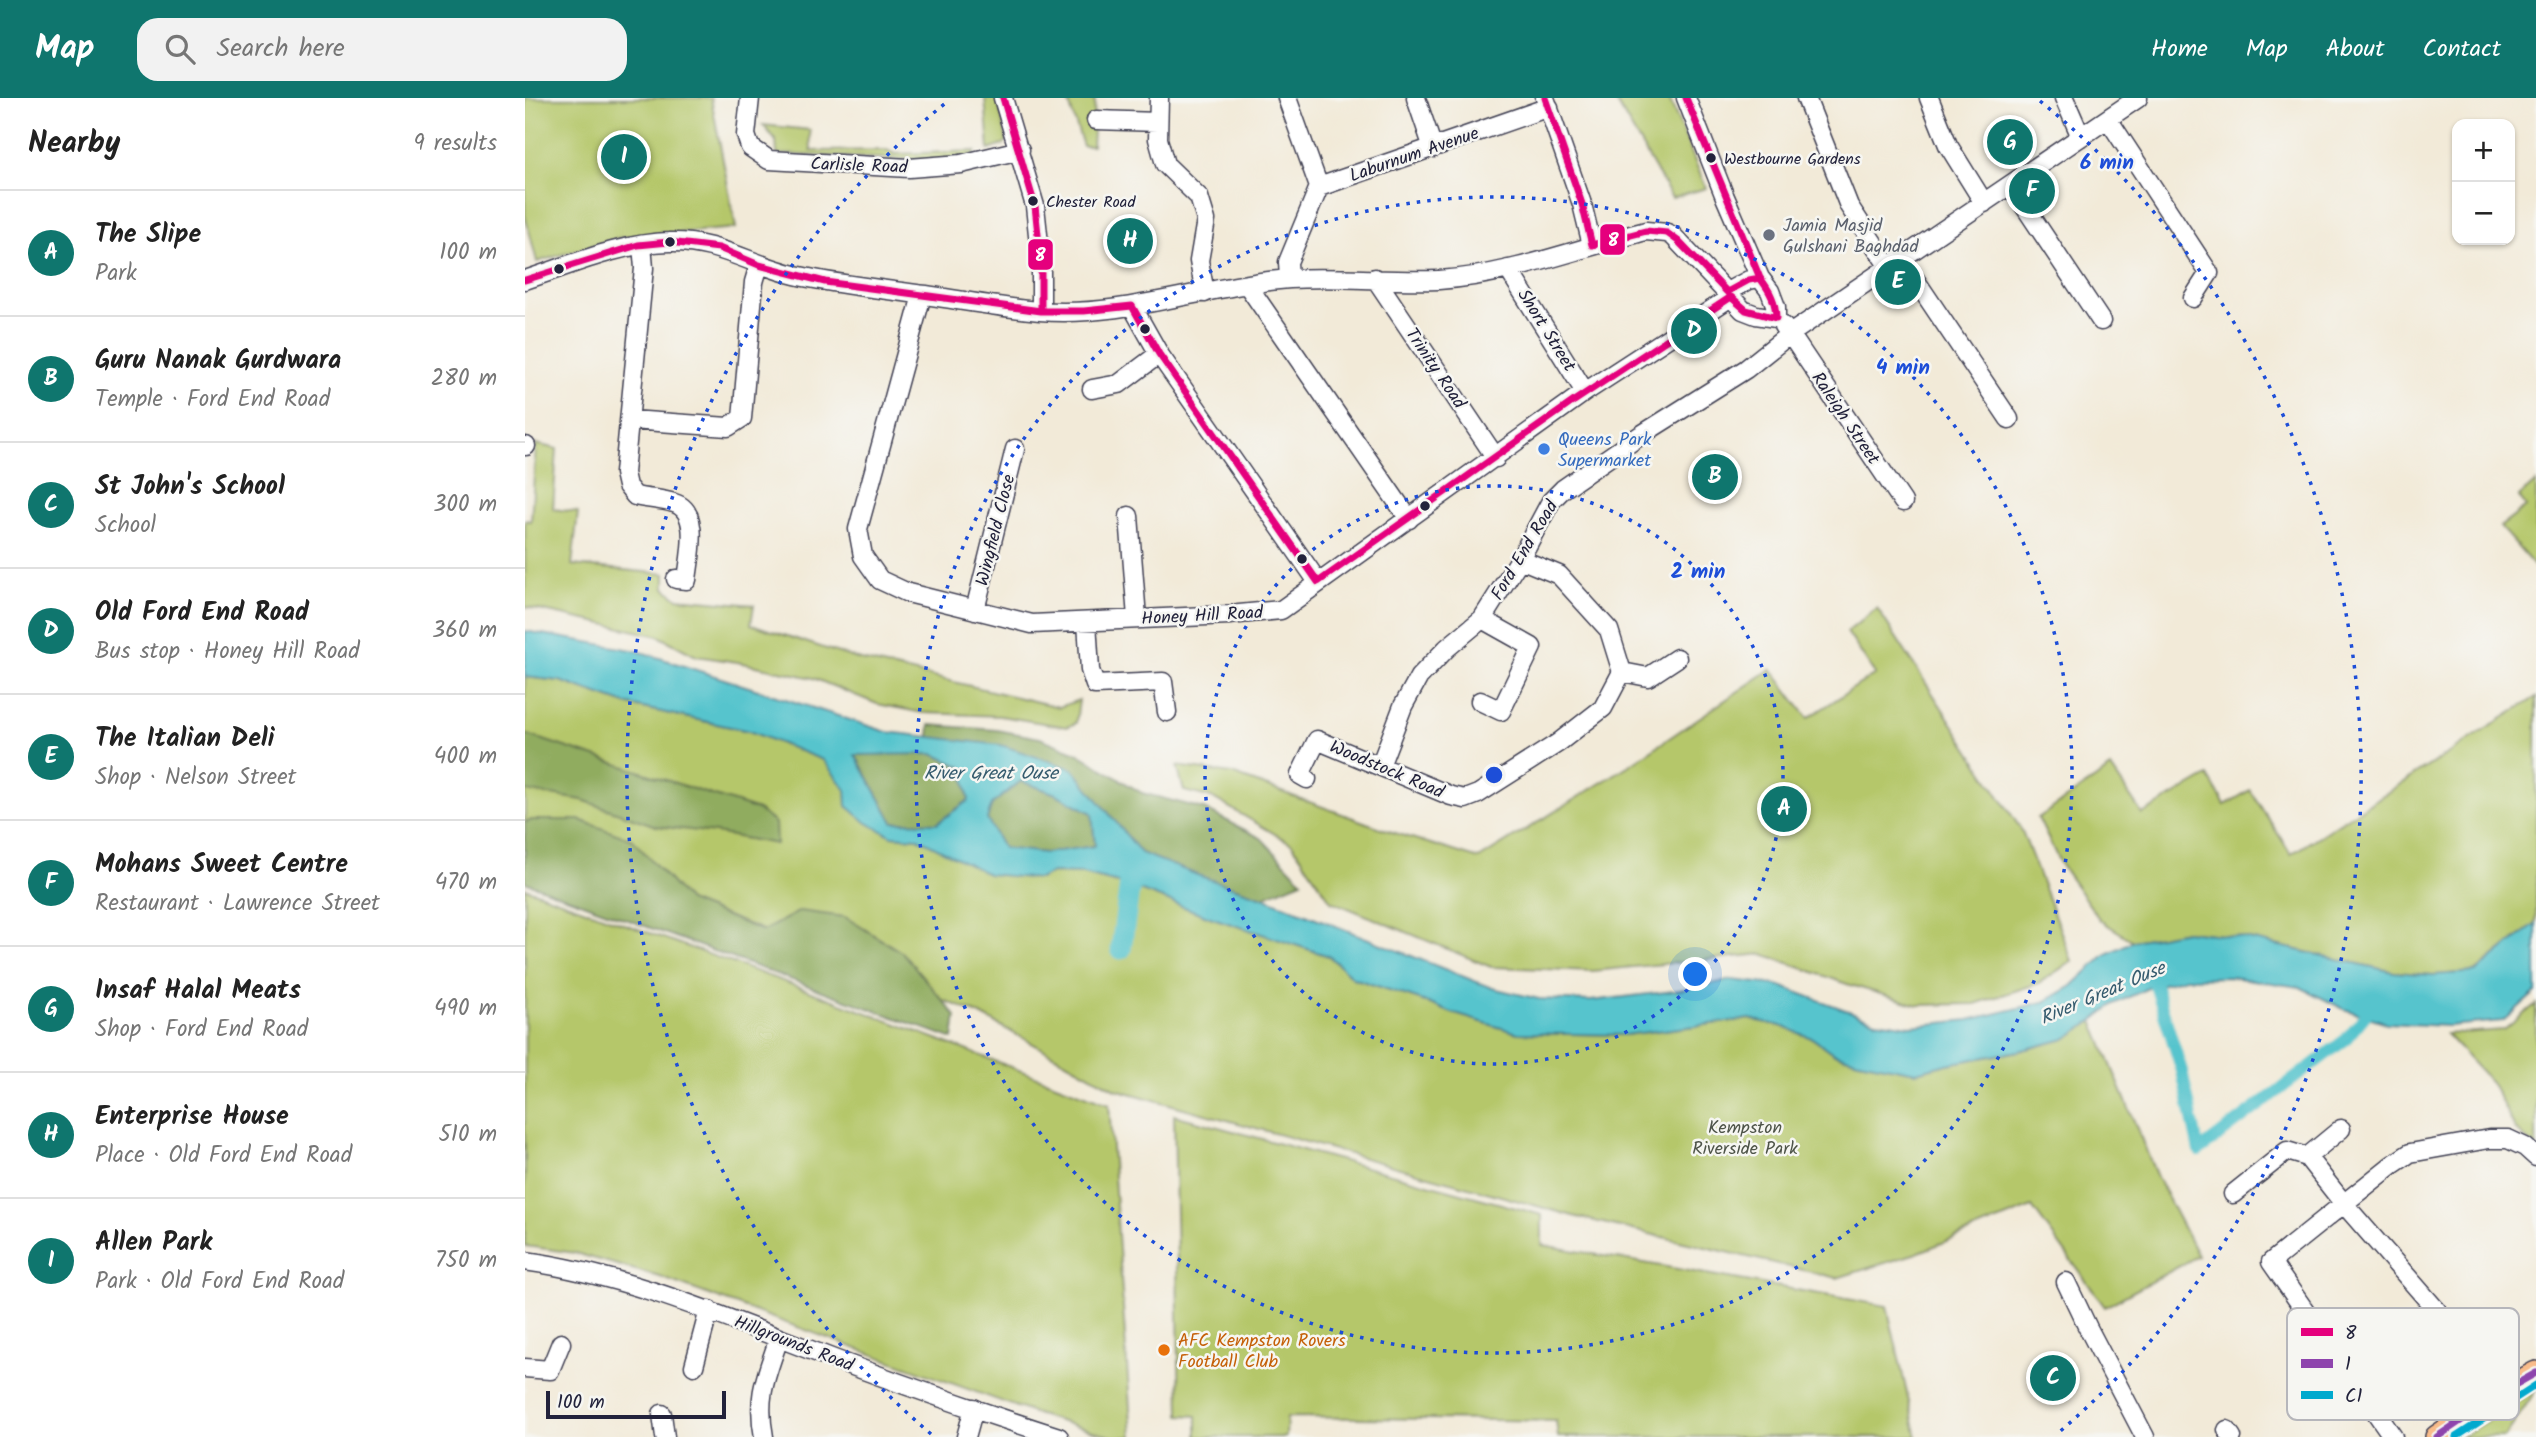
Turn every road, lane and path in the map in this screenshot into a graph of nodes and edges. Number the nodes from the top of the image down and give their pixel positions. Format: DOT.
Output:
graph roads {
  1 [pos="750,98"];
  2 [pos="1003,98"];
  3 [pos="1159,98"];
  4 [pos="1287,98"];
  5 [pos="1416,98"];
  6 [pos="1686,98"];
  7 [pos="1806,98"];
  8 [pos="1929,98"];
  9 [pos="2064,98"];
  10 [pos="2138,98"];
  11 [pos="1547,102"];
  12 [pos="1096,120"];
  13 [pos="2108,120"];
  14 [pos="1158,122"];
  15 [pos="2081,136"];
  16 [pos="1433,148"];
  17 [pos="1020,150"];
  18 [pos="2011,186"];
  19 [pos="1319,187"];
  20 [pos="1984,204"];
  21 [pos="1592,244"];
  22 [pos="642,245"];
  23 [pos="1896,263"];
  24 [pos="759,265"];
  25 [pos="1508,269"];
  26 [pos="1375,278"];
  27 [pos="1760,278"];
  28 [pos="1289,279"];
  29 [pos="525,280"];
  30 [pos="1248,286"];
  31 [pos="1205,293"];
  32 [pos="922,295"];
  33 [pos="1729,295"];
  34 [pos="2193,298"];
  35 [pos="1132,306"];
  36 [pos="1041,312"];
  37 [pos="1776,318"];
  38 [pos="2102,321"];
  39 [pos="1790,334"];
  40 [pos="1159,354"];
  41 [pos="1093,389"];
  42 [pos="1585,392"];
  43 [pos="2009,419"];
  44 [pos="631,420"];
  45 [pos="1015,449"];
  46 [pos="1496,458"];
  47 [pos="1903,502"];
  48 [pos="1129,516"];
  49 [pos="1409,519"];
  50 [pos="1520,559"];
  51 [pos="1318,582"];
  52 [pos="683,584"];
  53 [pos="975,610"];
  54 [pos="1137,618"];
  55 [pos="1482,619"];
  56 [pos="1087,622"];
  57 [pos="1677,658"];
  58 [pos="1622,672"];
  59 [pos="1480,701"];
  60 [pos="1167,712"];
  61 [pos="1380,766"];
  62 [pos="1307,779"];
  63 [pos="2341,1129"];
  64 [pos="2308,1157"];
  65 [pos="2536,1157"];
  66 [pos="2233,1194"];
  67 [pos="2344,1204"];
  68 [pos="525,1261"];
  69 [pos="2066,1282"];
  70 [pos="2303,1308"];
  71 [pos="2435,1308"];
  72 [pos="709,1310"];
  73 [pos="779,1338"];
  74 [pos="561,1343"];
  75 [pos="694,1366"];
  76 [pos="525,1368"];
  77 [pos="2536,1373"];
  78 [pos="2519,1383"];
  79 [pos="974,1408"];
  80 [pos="662,1415"];
  81 [pos="2381,1420"];
  82 [pos="2462,1420"];
  83 [pos="665,1437"];
  84 [pos="764,1437"];
  85 [pos="966,1437"];
  86 [pos="1059,1437"];
  87 [pos="2145,1437"];
  88 [pos="2393,1437"];
  89 [pos="2437,1437"];
  1 -- 17 [label="street, Carlisle Road"];
  2 -- 17 [label="street"];
  3 -- 14 [label="street"];
  4 -- 19 [label="street"];
  5 -- 16 [label="street"];
  6 -- 27 [label="street"];
  7 -- 23 [label="street"];
  8 -- 20 [label="street"];
  9 -- 15 [label="street"];
  10 -- 13 [label="street, Ford End Road"];
  11 -- 16 [label="street, Laburnum Avenue"];
  11 -- 21 [label="street"];
  12 -- 14 [label="street"];
  13 -- 15 [label="street, Ford End Road"];
  13 -- 34 [label="street"];
  14 -- 31 [label="street"];
  15 -- 18 [label="street, Ford End Road"];
  16 -- 19 [label="street, Laburnum Avenue"];
  17 -- 36 [label="street"];
  18 -- 20 [label="street, Ford End Road"];
  18 -- 38 [label="street"];
  19 -- 28 [label="street"];
  20 -- 23 [label="street, Ford End Road"];
  21 -- 25 [label="street"];
  21 -- 33 [label="street"];
  22 -- 24 [label="street"];
  22 -- 29 [label="street"];
  22 -- 44 [label="street"];
  23 -- 39 [label="street, Ford End Road"];
  23 -- 43 [label="street"];
  24 -- 32 [label="street"];
  24 -- 44 [label="street"];
  25 -- 26 [label="street"];
  25 -- 42 [label="street, Short Street"];
  26 -- 28 [label="street"];
  26 -- 46 [label="street, Trinity Road"];
  27 -- 33 [label="street, Honey Hill Road"];
  27 -- 37 [label="street"];
  28 -- 30 [label="street"];
  30 -- 31 [label="street"];
  30 -- 49 [label="street"];
  31 -- 35 [label="street"];
  32 -- 36 [label="street"];
  32 -- 53 [label="street, Honey Hill Road"];
  33 -- 37 [label="street"];
  33 -- 42 [label="street, Honey Hill Road"];
  35 -- 36 [label="street"];
  35 -- 40 [label="street"];
  37 -- 39 [label="street"];
  39 -- 47 [label="street, Raleigh Street"];
  39 -- 50 [label="street, Ford End Road"];
  40 -- 41 [label="street"];
  40 -- 51 [label="street"];
  42 -- 46 [label="street, Honey Hill Road"];
  44 -- 52 [label="street"];
  45 -- 53 [label="street, Wingfield Close"];
  46 -- 49 [label="street, Honey Hill Road"];
  48 -- 54 [label="street"];
  49 -- 51 [label="street, Honey Hill Road"];
  50 -- 55 [label="street, Ford End Road"];
  50 -- 58 [label="street"];
  51 -- 54 [label="street, Honey Hill Road"];
  53 -- 56 [label="street, Honey Hill Road"];
  54 -- 56 [label="street, Honey Hill Road"];
  55 -- 59 [label="street"];
  55 -- 61 [label="street, Ford End Road"];
  56 -- 60 [label="street"];
  57 -- 58 [label="street"];
  58 -- 61 [label="street, Woodstock Road"];
  61 -- 62 [label="street, Woodstock Road"];
  63 -- 64 [label="street"];
  64 -- 66 [label="street"];
  64 -- 67 [label="street"];
  65 -- 67 [label="street"];
  67 -- 70 [label="street"];
  67 -- 71 [label="street"];
  68 -- 72 [label="street, Hillgrounds Road"];
  69 -- 87 [label="street"];
  72 -- 73 [label="street, Hillgrounds Road"];
  72 -- 75 [label="street"];
  73 -- 79 [label="street, Hillgrounds Road"];
  73 -- 84 [label="street"];
  74 -- 76 [label="street"];
  77 -- 78 [label="main road"];
  79 -- 85 [label="street"];
  79 -- 86 [label="street, Hillgrounds Road"];
  80 -- 83 [label="street"];
  81 -- 88 [label="street"];
  82 -- 89 [label="main road"];
}
